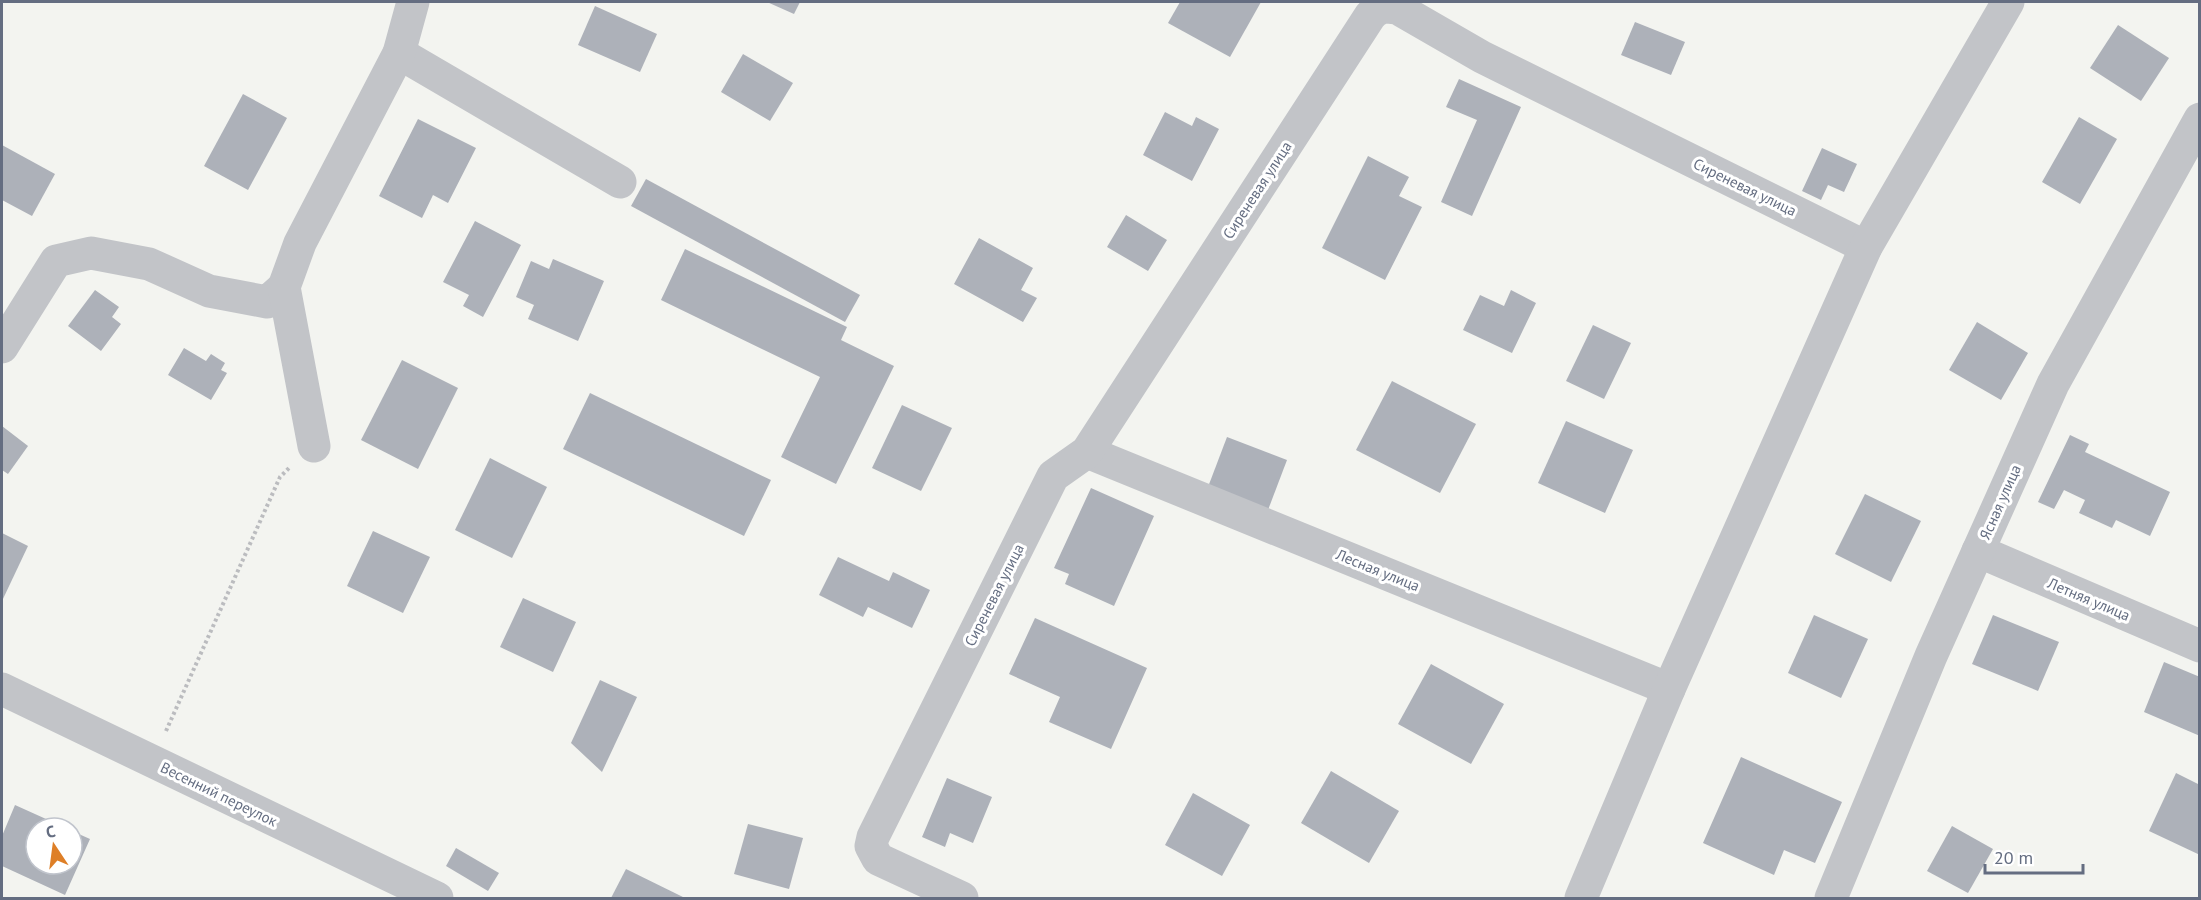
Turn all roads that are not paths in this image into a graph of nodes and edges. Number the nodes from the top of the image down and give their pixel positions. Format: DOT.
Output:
graph roads {
  1 [pos="413,2"];
  2 [pos="2008,2"];
  3 [pos="399,53"];
  4 [pos="2199,119"];
  5 [pos="620,182"];
  6 [pos="1866,247"];
  7 [pos="284,287"];
  8 [pos="2,347"];
  9 [pos="314,446"];
  10 [pos="1087,452"];
  11 [pos="1978,551"];
  12 [pos="2199,646"];
  13 [pos="2,689"];
  14 [pos="1669,689"];
  15 [pos="436,898"];
  16 [pos="962,898"];
  17 [pos="1581,898"];
  18 [pos="1831,898"];
  1 -- 3 [label="street"];
  2 -- 6 [label="street"];
  3 -- 5 [label="street"];
  3 -- 7 [label="street"];
  4 -- 11 [label="street, Ясная улица"];
  6 -- 10 [label="street, Сиреневая улица"];
  6 -- 14 [label="street"];
  7 -- 8 [label="street"];
  7 -- 9 [label="street"];
  10 -- 14 [label="street, Лесная улица"];
  10 -- 16 [label="street, Сиреневая улица"];
  11 -- 12 [label="street, Летняя улица"];
  11 -- 18 [label="street, Ясная улица"];
  13 -- 15 [label="street, Весенний переулок"];
  14 -- 17 [label="street"];
}
